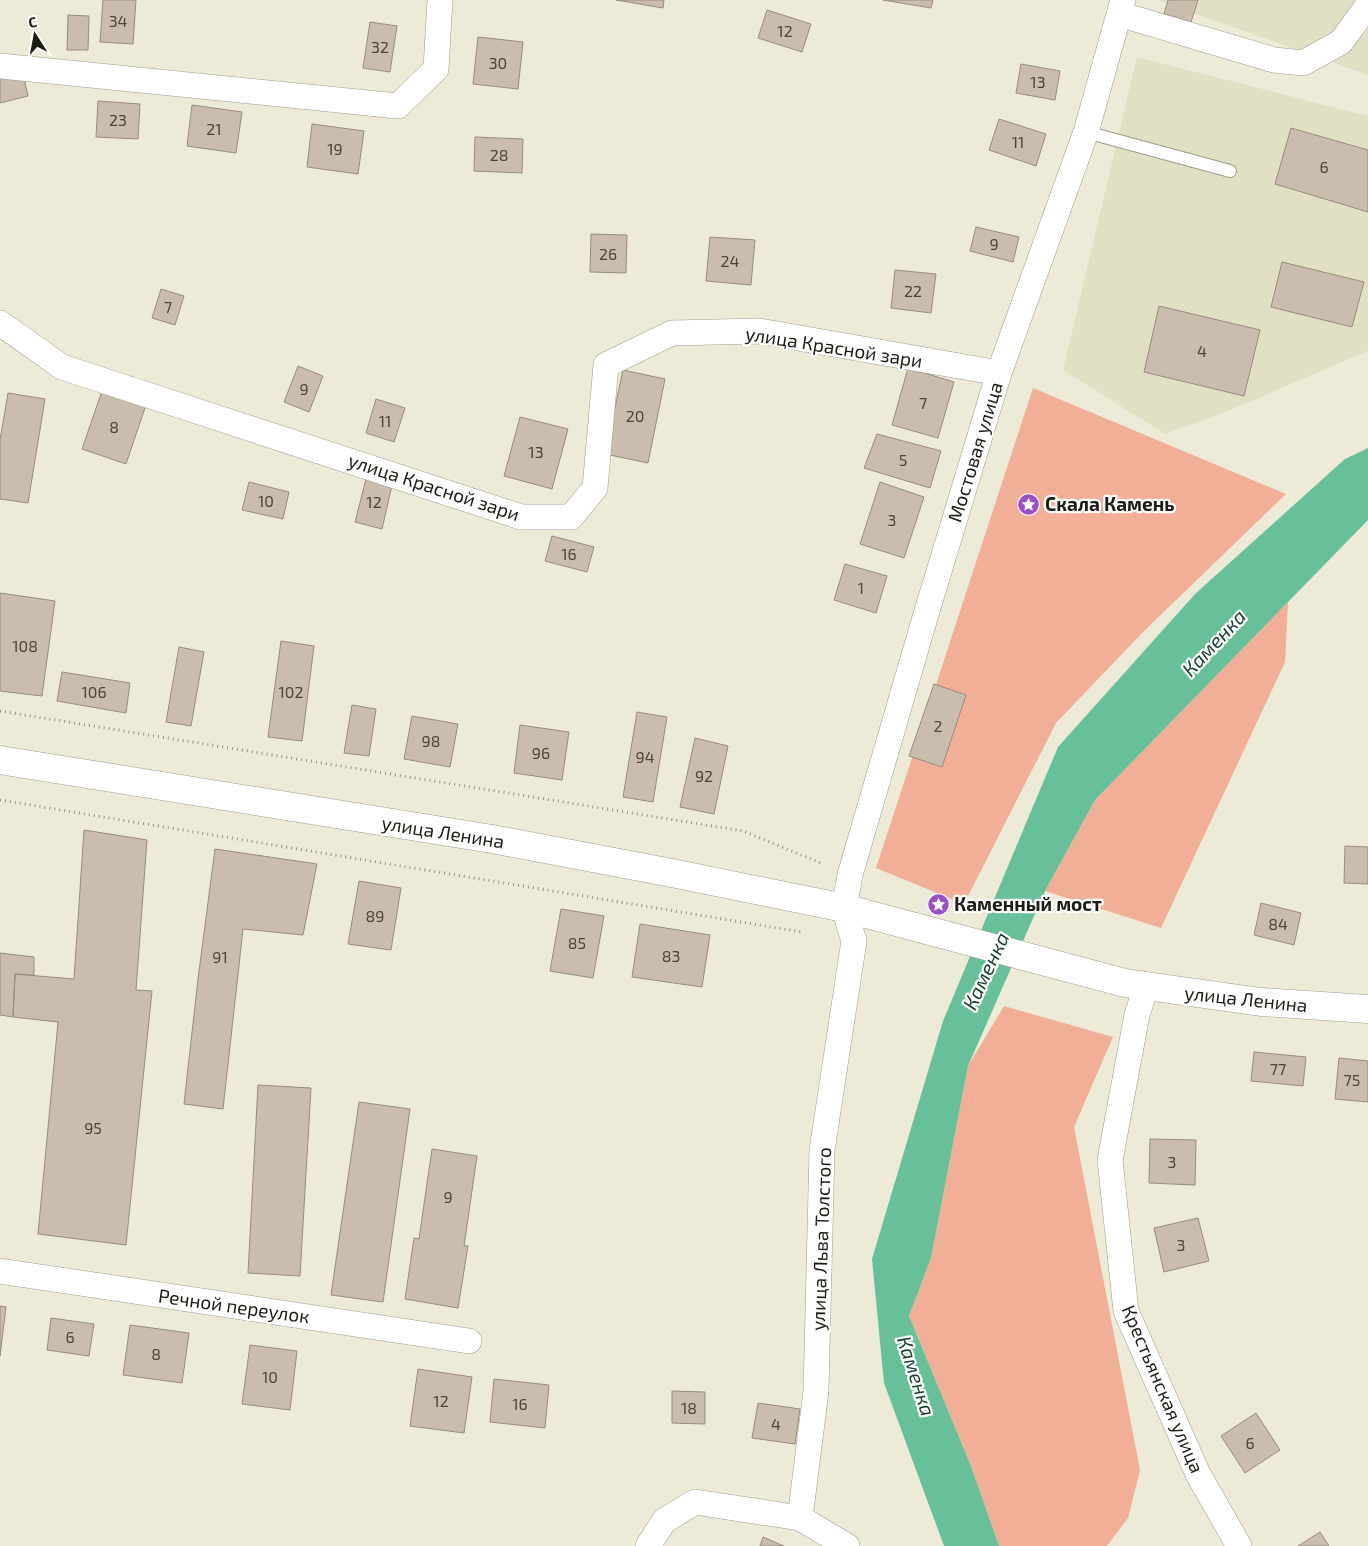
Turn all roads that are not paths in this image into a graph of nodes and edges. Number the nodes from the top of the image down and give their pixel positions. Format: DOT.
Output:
graph roads {
  1 [pos="440,0"];
  2 [pos="1368,5"];
  3 [pos="1121,7"];
  4 [pos="0,66"];
  5 [pos="1086,132"];
  6 [pos="1230,171"];
  7 [pos="0,323"];
  8 [pos="999,373"];
  9 [pos="0,760"];
  10 [pos="844,908"];
  11 [pos="1136,985"];
  12 [pos="1368,1009"];
  13 [pos="0,1271"];
  14 [pos="469,1341"];
  15 [pos="800,1518"];
  16 [pos="648,1546"];
  17 [pos="846,1546"];
  18 [pos="1239,1546"];
  1 -- 4 [label="street"];
  2 -- 3 [label="street"];
  3 -- 5 [label="street, Мостовая улица"];
  5 -- 6 [label="lane"];
  5 -- 8 [label="street, Мостовая улица"];
  7 -- 8 [label="street, улица Красной зари"];
  8 -- 10 [label="street, Мостовая улица"];
  9 -- 10 [label="main road, улица Ленина"];
  10 -- 11 [label="main road, улица Ленина"];
  10 -- 15 [label="street, улица Льва Толстого"];
  11 -- 12 [label="main road, улица Ленина"];
  11 -- 18 [label="street, Крестьянская улица"];
  13 -- 14 [label="street, Речной переулок"];
  15 -- 16 [label="street"];
  15 -- 17 [label="street"];
}
